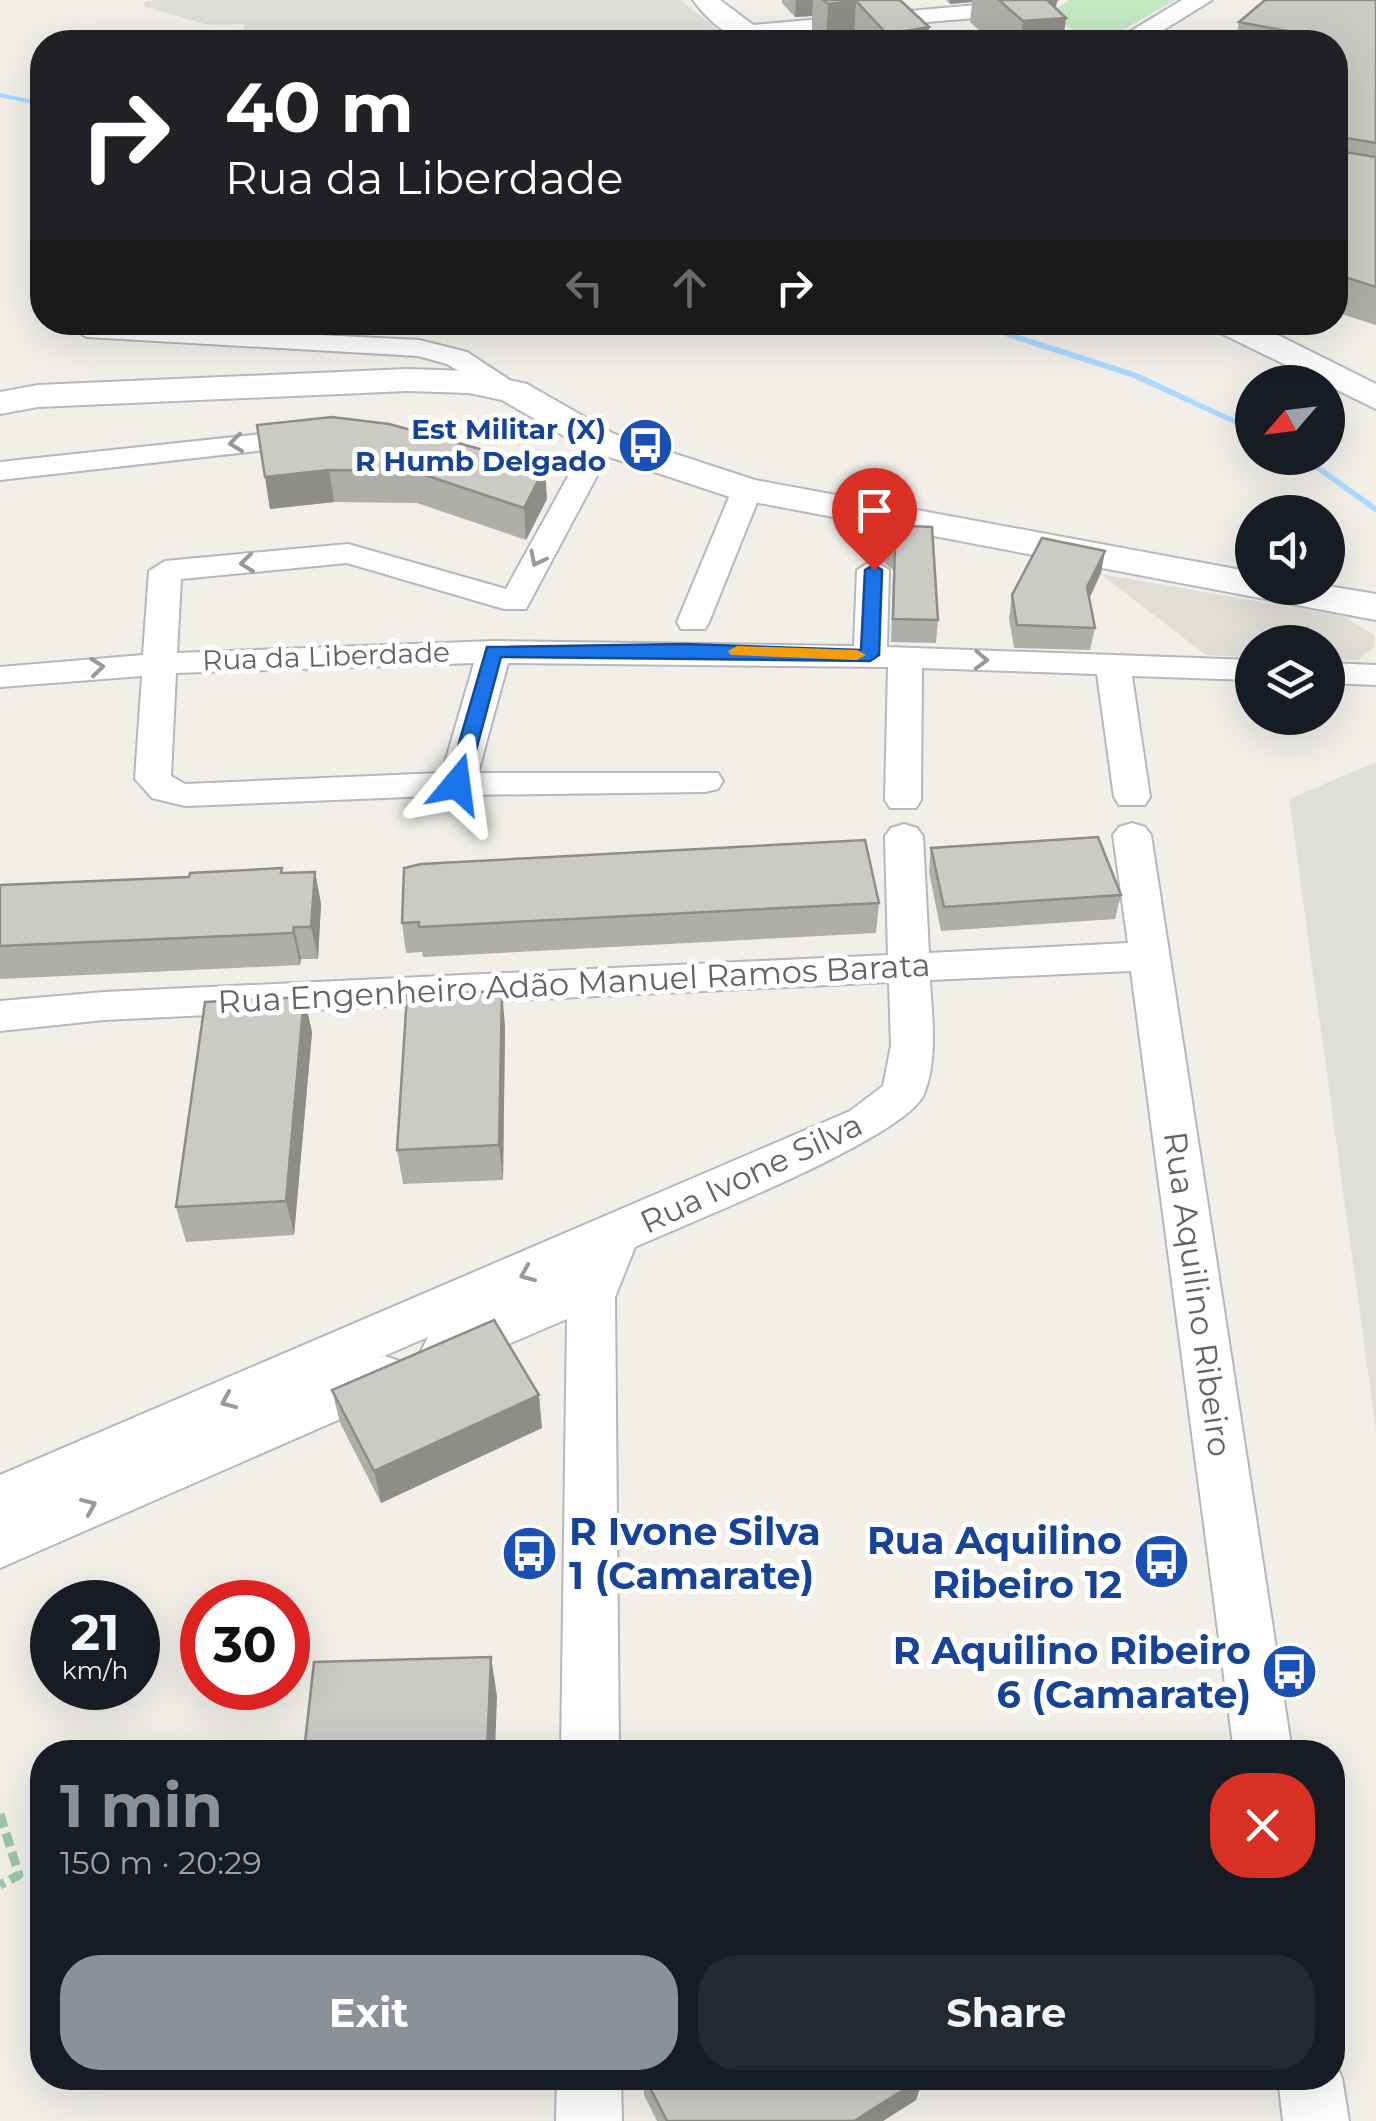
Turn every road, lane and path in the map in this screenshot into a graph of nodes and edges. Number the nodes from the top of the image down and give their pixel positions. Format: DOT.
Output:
graph roads {
  1 [pos="705,0"];
  2 [pos="1047,0"];
  3 [pos="1200,0"];
  4 [pos="1232,0"];
  5 [pos="743,30"];
  6 [pos="818,30"];
  7 [pos="1147,30"];
  8 [pos="1181,30"];
  9 [pos="192,335"];
  10 [pos="1211,335"];
  11 [pos="1250,335"];
  12 [pos="1265,365"];
  13 [pos="514,392"];
  14 [pos="1376,398"];
  15 [pos="0,402"];
  16 [pos="1345,404"];
  17 [pos="1376,418"];
  18 [pos="353,438"];
  19 [pos="601,442"];
  20 [pos="0,471"];
  21 [pos="747,490"];
  22 [pos="874,570"];
  23 [pos="1235,581"];
  24 [pos="1345,601"];
  25 [pos="1376,607"];
  26 [pos="693,622"];
  27 [pos="494,651"];
  28 [pos="888,656"];
  29 [pos="162,660"];
  30 [pos="1112,664"];
  31 [pos="1235,669"];
  32 [pos="1345,674"];
  33 [pos="1376,675"];
  34 [pos="0,676"];
  35 [pos="706,782"];
  36 [pos="457,784"];
  37 [pos="1149,956"];
  38 [pos="908,966"];
  39 [pos="0,1016"];
  40 [pos="616,1235"];
  41 [pos="596,1285"];
  42 [pos="0,1498"];
  43 [pos="0,1544"];
  44 [pos="590,1740"];
  45 [pos="1261,1740"];
  46 [pos="0,1814"];
  47 [pos="0,1885"];
  48 [pos="589,2090"];
  49 [pos="1312,2090"];
  50 [pos="589,2121"];
  51 [pos="1316,2121"];
  1 -- 5 [label="street"];
  2 -- 6 [label="street"];
  3 -- 7 [label="street"];
  4 -- 8 [label="street"];
  9 -- 13 [label="street"];
  10 -- 12 [label="street"];
  11 -- 14 [label="street"];
  13 -- 15 [label="street"];
  13 -- 19 [label="street"];
  16 -- 17 [label="street"];
  18 -- 20 [label="street, one-way"];
  19 -- 21 [label="street"];
  19 -- 29 [label="street, one-way"];
  21 -- 23 [label="street"];
  21 -- 26 [label="street"];
  22 -- 28 [label="street, Rua Ivone Silva"];
  24 -- 25 [label="street"];
  27 -- 28 [label="street, Rua da Liberdade"];
  27 -- 29 [label="street, Rua da Liberdade"];
  27 -- 36 [label="street"];
  28 -- 30 [label="street, Rua da Liberdade, one-way"];
  28 -- 38 [label="street, Rua Ivone Silva"];
  34 -- 29 [label="street, Rua da Liberdade, one-way"];
  29 -- 36 [label="street"];
  30 -- 31 [label="street, Rua da Liberdade"];
  30 -- 37 [label="street, Rua Aquilino Ribeiro"];
  32 -- 33 [label="street"];
  35 -- 36 [label="street"];
  37 -- 38 [label="street, Rua Engenheiro Adão Manuel Ramos Barata"];
  37 -- 45 [label="street, Rua Aquilino Ribeiro"];
  38 -- 39 [label="street, Rua Engenheiro Adão Manuel Ramos Barata"];
  38 -- 40 [label="street, Rua Ivone Silva"];
  40 -- 41 [label="street, Rua Ivone Silva"];
  40 -- 42 [label="street, one-way"];
  43 -- 41 [label="street, one-way"];
  41 -- 44 [label="street, Rua Ivone Silva"];
  46 -- 47 [label="path"];
  48 -- 50 [label="street"];
  49 -- 51 [label="street"];
}
